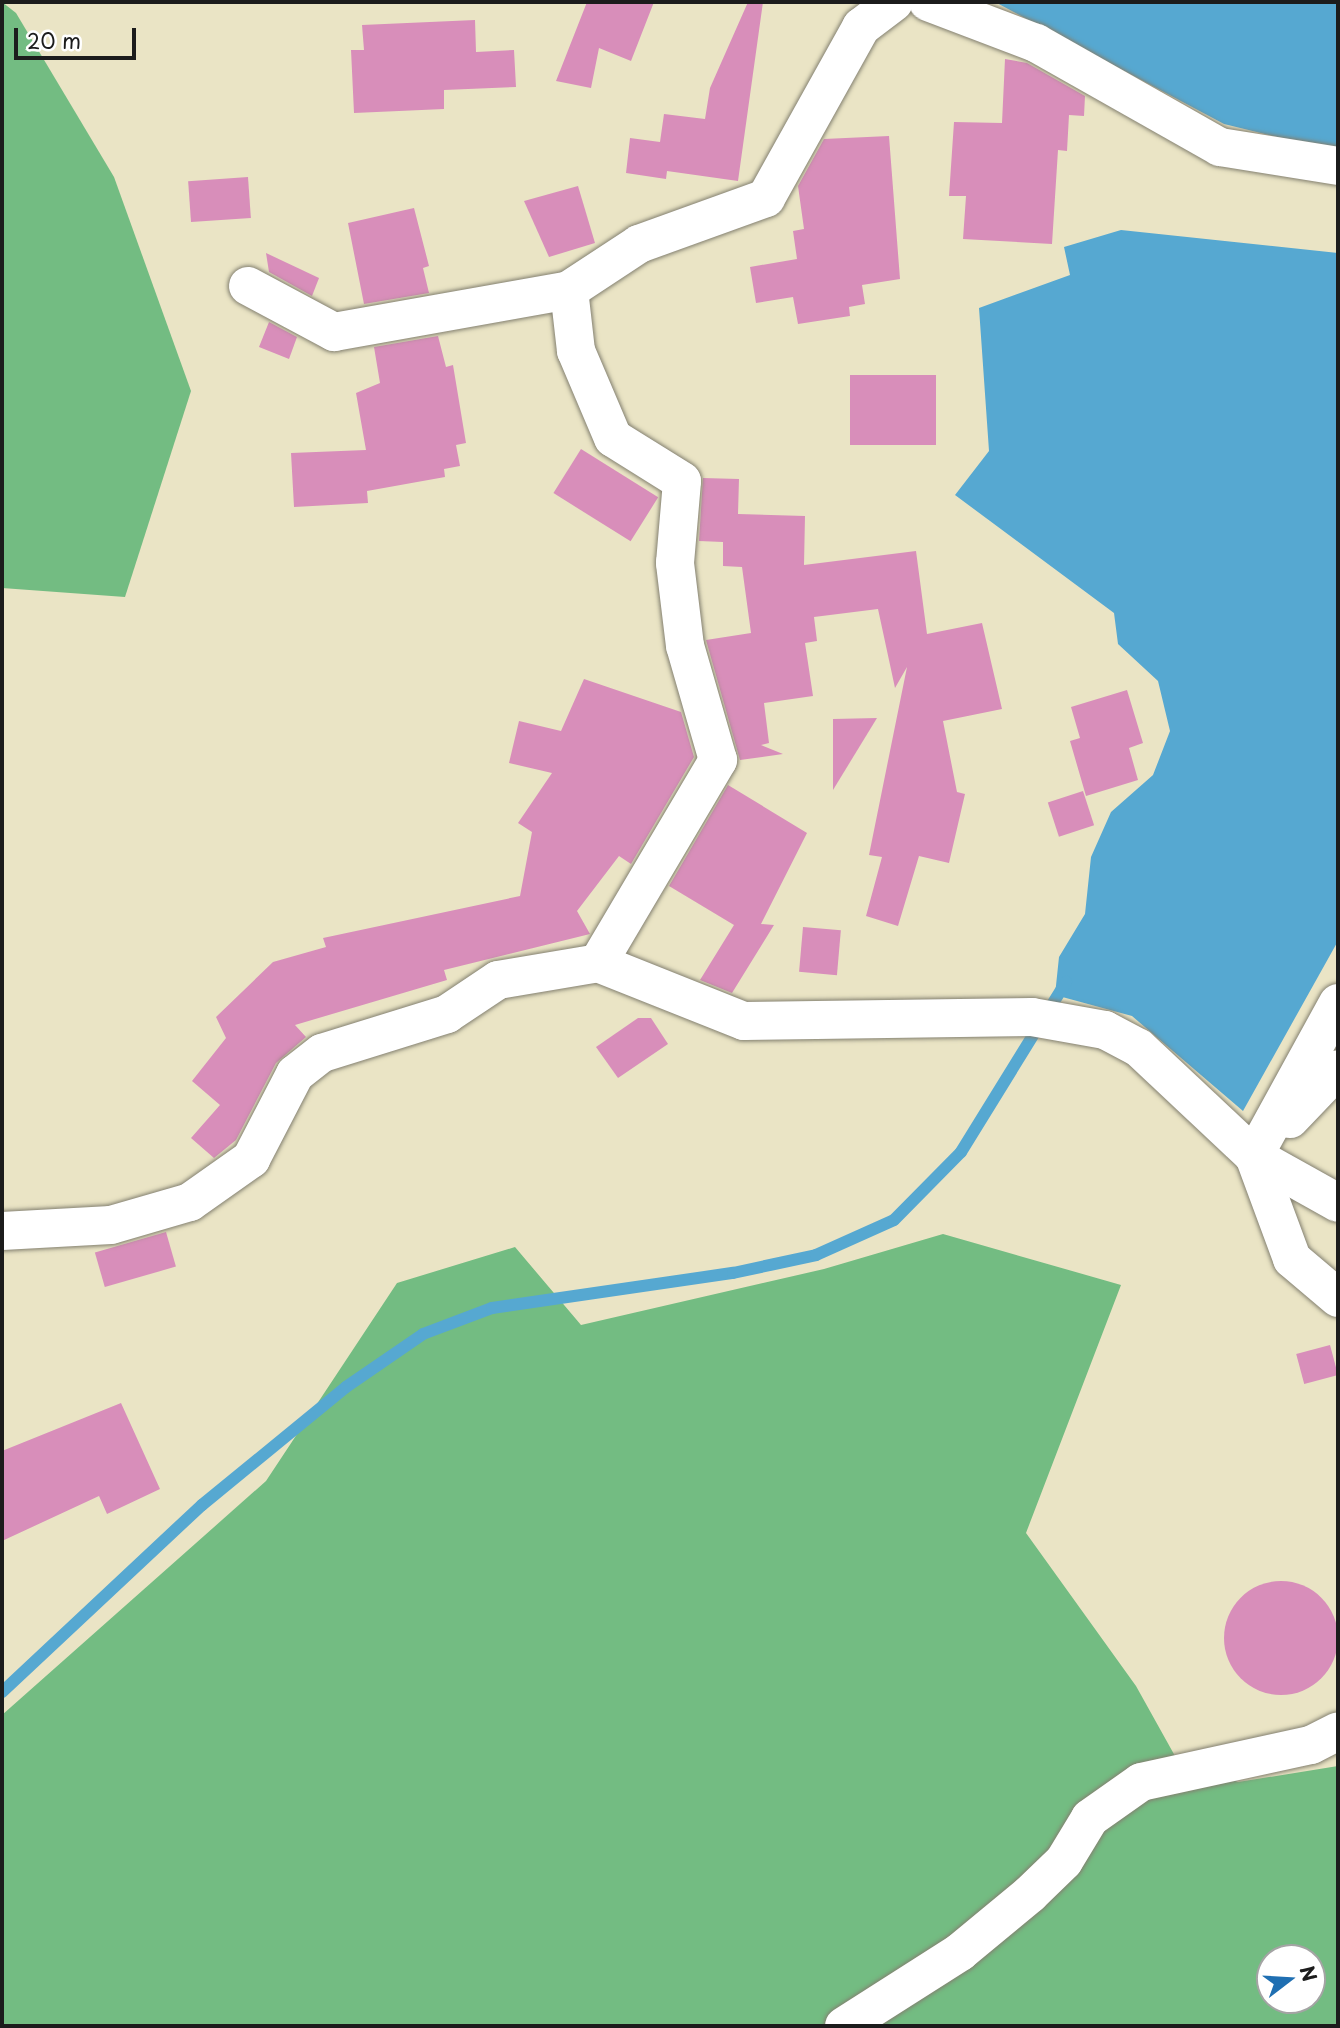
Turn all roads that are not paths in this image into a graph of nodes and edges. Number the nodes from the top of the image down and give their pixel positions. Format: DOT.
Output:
graph roads {
  1 [pos="894,2"];
  2 [pos="928,2"];
  3 [pos="1338,166"];
  4 [pos="248,286"];
  5 [pos="569,290"];
  6 [pos="598,963"];
  7 [pos="1338,1003"];
  8 [pos="1338,1069"];
  9 [pos="1254,1156"];
  10 [pos="1338,1203"];
  11 [pos="2,1231"];
  12 [pos="1338,1298"];
  13 [pos="1338,1731"];
  14 [pos="844,2026"];
  1 -- 5 [label="street"];
  2 -- 3 [label="street"];
  4 -- 5 [label="street"];
  5 -- 6 [label="street"];
  6 -- 9 [label="street"];
  6 -- 11 [label="street"];
  7 -- 9 [label="street"];
  8 -- 9 [label="street"];
  9 -- 10 [label="street"];
  9 -- 12 [label="street"];
  13 -- 14 [label="street"];
}
